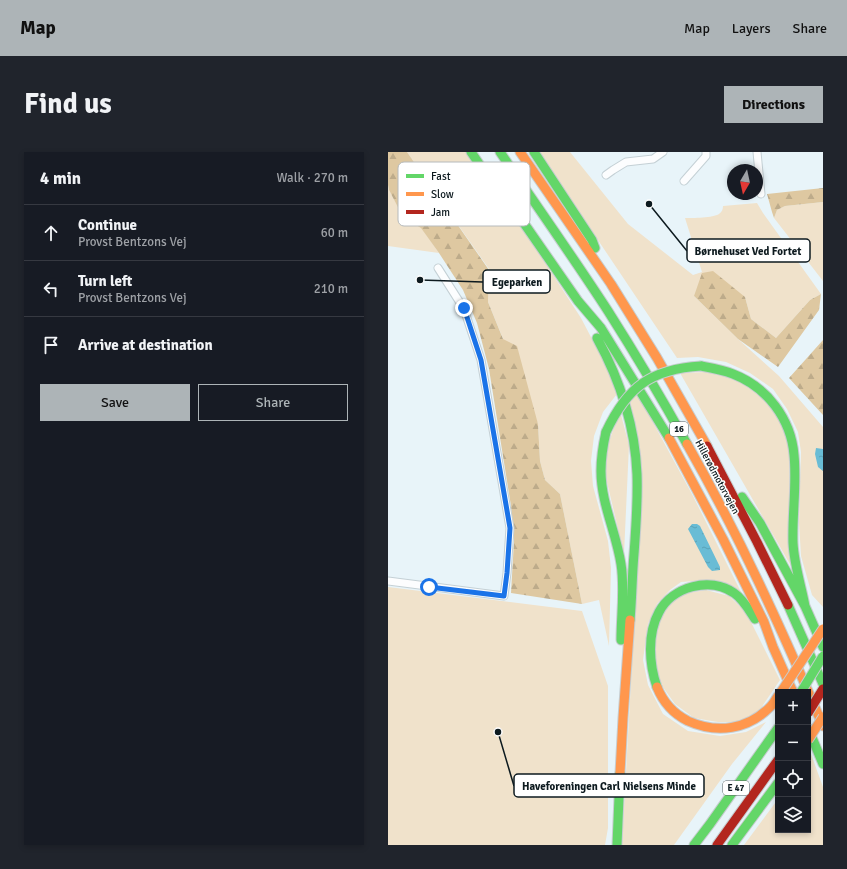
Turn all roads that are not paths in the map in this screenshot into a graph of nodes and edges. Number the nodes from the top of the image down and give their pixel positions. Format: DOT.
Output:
graph roads {
  1 [pos="471,152"];
  2 [pos="480,152"];
  3 [pos="500,152"];
  4 [pos="520,152"];
  5 [pos="534,152"];
  6 [pos="663,152"];
  7 [pos="706,152"];
  8 [pos="757,152"];
  9 [pos="478,162"];
  10 [pos="486,162"];
  11 [pos="507,162"];
  12 [pos="527,162"];
  13 [pos="758,164"];
  14 [pos="530,167"];
  15 [pos="606,175"];
  16 [pos="684,181"];
  17 [pos="530,196"];
  18 [pos="526,226"];
  19 [pos="438,268"];
  20 [pos="611,284"];
  21 [pos="578,301"];
  22 [pos="708,447"];
  23 [pos="388,582"];
  24 [pos="805,606"];
  25 [pos="823,629"];
  26 [pos="773,647"];
  27 [pos="823,647"];
  28 [pos="823,656"];
  29 [pos="823,684"];
  30 [pos="783,689"];
  31 [pos="792,689"];
  32 [pos="802,689"];
  33 [pos="823,689"];
  34 [pos="775,700"];
  35 [pos="811,708"];
  36 [pos="823,717"];
  37 [pos="622,725"];
  38 [pos="823,726"];
  39 [pos="775,732"];
  40 [pos="811,735"];
  41 [pos="811,735"];
  42 [pos="777,761"];
  43 [pos="823,764"];
  44 [pos="775,787"];
  45 [pos="617,845"];
  46 [pos="694,845"];
  47 [pos="717,845"];
  48 [pos="732,845"];
  1 -- 9 [label="highway"];
  2 -- 10 [label="highway"];
  3 -- 11 [label="highway, Hillerødmotorvejen / 16"];
  4 -- 12 [label="highway, Hillerødmotorvejen / 16"];
  5 -- 20 [label="highway"];
  6 -- 15 [label="street"];
  7 -- 16 [label="street"];
  8 -- 13 [label="street"];
  14 -- 20 [label="highway, Hillerødmotorvejen / 16"];
  17 -- 38 [label="highway, Hillerødmotorvejen / 16"];
  18 -- 21 [label="highway"];
  19 -- 23 [label="street"];
  20 -- 22 [label="highway, Hillerødmotorvejen / 16"];
  21 -- 26 [label="highway"];
  21 -- 37 [label="highway"];
  22 -- 24 [label="highway"];
  22 -- 29 [label="highway, Hillerødmotorvejen / 16"];
  24 -- 27 [label="highway"];
  24 -- 37 [label="highway, bridge"];
  25 -- 30 [label="highway, bridge"];
  26 -- 31 [label="highway"];
  26 -- 34 [label="highway"];
  28 -- 32 [label="highway, bridge"];
  33 -- 35 [label="highway, bridge"];
  36 -- 40 [label="highway, bridge"];
  37 -- 45 [label="highway"];
  39 -- 46 [label="highway, E 47"];
  41 -- 43 [label="highway"];
  42 -- 47 [label="highway, E 47"];
  44 -- 48 [label="highway"];
}
